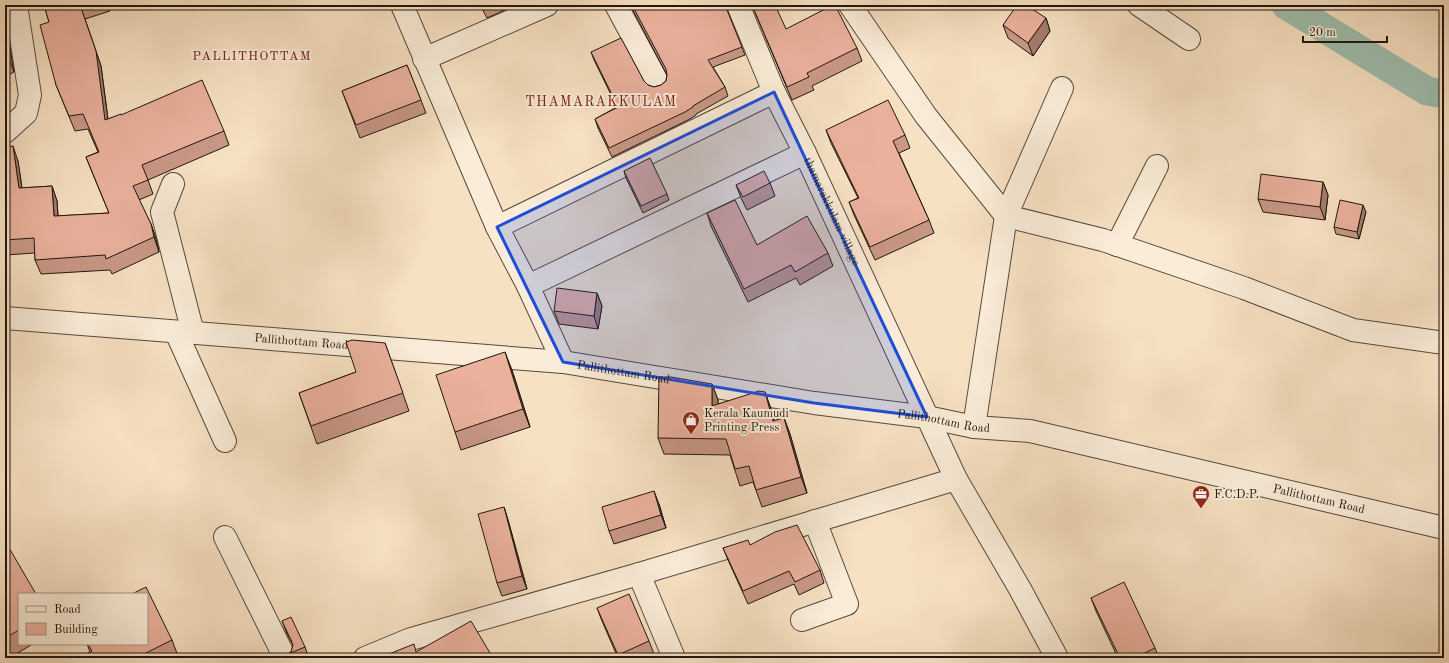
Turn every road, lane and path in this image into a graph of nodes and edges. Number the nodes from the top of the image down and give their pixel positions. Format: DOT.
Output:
graph roads {
  1 [pos="16,5"];
  2 [pos="402,5"];
  3 [pos="547,5"];
  4 [pos="616,5"];
  5 [pos="738,5"];
  6 [pos="850,5"];
  7 [pos="1139,5"];
  8 [pos="1188,39"];
  9 [pos="424,59"];
  10 [pos="658,83"];
  11 [pos="1062,88"];
  12 [pos="774,92"];
  13 [pos="5,132"];
  14 [pos="805,153"];
  15 [pos="1157,166"];
  16 [pos="173,184"];
  17 [pos="1006,216"];
  18 [pos="497,227"];
  19 [pos="1117,245"];
  20 [pos="528,286"];
  21 [pos="5,318"];
  22 [pos="184,332"];
  23 [pos="1444,343"];
  24 [pos="563,362"];
  25 [pos="927,417"];
  26 [pos="974,427"];
  27 [pos="225,441"];
  28 [pos="956,479"];
  29 [pos="815,521"];
  30 [pos="1444,528"];
  31 [pos="225,537"];
  32 [pos="639,574"];
  33 [pos="802,620"];
  34 [pos="285,658"];
  35 [pos="365,658"];
  36 [pos="674,658"];
  37 [pos="1057,658"];
  1 -- 13 [label="street"];
  2 -- 9 [label="street"];
  3 -- 9 [label="street"];
  4 -- 10 [label="street"];
  5 -- 12 [label="street, thamarakkulam village"];
  6 -- 17 [label="street"];
  7 -- 8 [label="street"];
  9 -- 18 [label="street"];
  11 -- 17 [label="street"];
  12 -- 14 [label="street, thamarakkulam village"];
  12 -- 18 [label="street"];
  14 -- 20 [label="street"];
  14 -- 25 [label="street, thamarakkulam village"];
  15 -- 19 [label="street"];
  16 -- 22 [label="street"];
  17 -- 19 [label="street"];
  17 -- 26 [label="street"];
  18 -- 20 [label="street"];
  19 -- 23 [label="street"];
  20 -- 24 [label="street"];
  21 -- 22 [label="street, Pallithottam Road"];
  22 -- 24 [label="street, Pallithottam Road"];
  22 -- 27 [label="street"];
  24 -- 25 [label="street, Pallithottam Road"];
  25 -- 26 [label="street, Pallithottam Road"];
  25 -- 28 [label="street, thamarakkulam village"];
  26 -- 30 [label="street, Pallithottam Road"];
  28 -- 29 [label="street"];
  28 -- 37 [label="street, thamarakkulam village"];
  29 -- 32 [label="street"];
  29 -- 33 [label="street"];
  31 -- 34 [label="street"];
  32 -- 35 [label="street"];
  32 -- 36 [label="street"];
}
